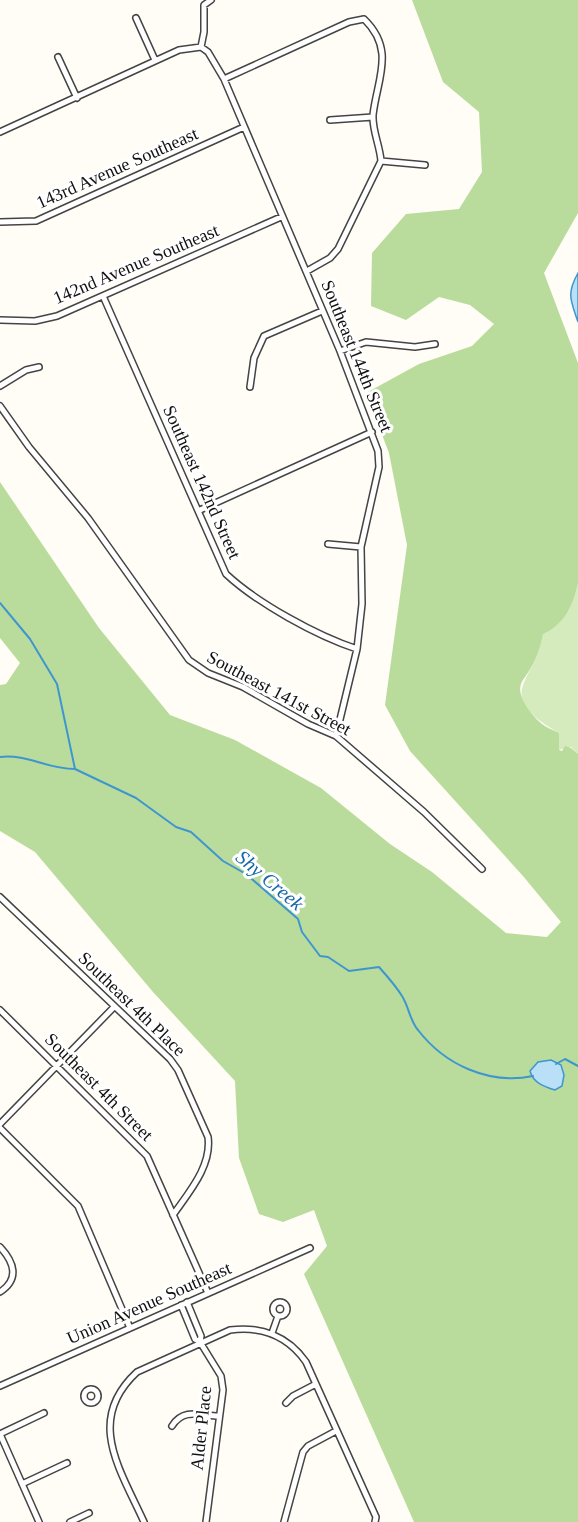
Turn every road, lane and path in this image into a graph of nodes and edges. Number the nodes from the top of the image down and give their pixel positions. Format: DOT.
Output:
graph roads {
  1 [pos="211,0"];
  2 [pos="136,18"];
  3 [pos="201,47"];
  4 [pos="58,57"];
  5 [pos="155,60"];
  6 [pos="224,79"];
  7 [pos="76,98"];
  8 [pos="373,117"];
  9 [pos="330,120"];
  10 [pos="244,127"];
  11 [pos="0,132"];
  12 [pos="381,161"];
  13 [pos="425,165"];
  14 [pos="281,217"];
  15 [pos="0,222"];
  16 [pos="307,272"];
  17 [pos="103,296"];
  18 [pos="322,311"];
  19 [pos="0,320"];
  20 [pos="435,344"];
  21 [pos="340,351"];
  22 [pos="39,367"];
  23 [pos="0,386"];
  24 [pos="250,387"];
  25 [pos="0,406"];
  26 [pos="372,432"];
  27 [pos="200,510"];
  28 [pos="328,544"];
  29 [pos="361,547"];
  30 [pos="357,649"];
  31 [pos="336,736"];
  32 [pos="482,869"];
  33 [pos="0,897"];
  34 [pos="114,1007"];
  35 [pos="0,1010"];
  36 [pos="58,1065"];
  37 [pos="0,1126"];
  38 [pos="173,1215"];
  39 [pos="0,1247"];
  40 [pos="310,1248"];
  41 [pos="0,1292"];
  42 [pos="208,1293"];
  43 [pos="184,1304"];
  44 [pos="278,1316"];
  45 [pos="130,1328"];
  46 [pos="272,1333"];
  47 [pos="200,1342"];
  48 [pos="316,1384"];
  49 [pos="0,1386"];
  50 [pos="98,1398"];
  51 [pos="286,1403"];
  52 [pos="112,1404"];
  53 [pos="44,1413"];
  54 [pos="218,1416"];
  55 [pos="172,1426"];
  56 [pos="336,1431"];
  57 [pos="0,1434"];
  58 [pos="67,1463"];
  59 [pos="22,1484"];
  60 [pos="89,1513"];
  61 [pos="375,1519"];
  62 [pos="78,1520"];
  63 [pos="39,1522"];
  64 [pos="70,1522"];
  65 [pos="144,1522"];
  66 [pos="206,1522"];
  67 [pos="284,1522"];
  1 -- 3 [label="street"];
  2 -- 5 [label="street"];
  3 -- 5 [label="street"];
  3 -- 6 [label="street, Southeast 144th Street"];
  4 -- 7 [label="street"];
  5 -- 7 [label="street"];
  6 -- 8 [label="street"];
  6 -- 10 [label="street, Southeast 144th Street"];
  7 -- 11 [label="street"];
  8 -- 9 [label="street"];
  8 -- 12 [label="street"];
  10 -- 14 [label="street, Southeast 144th Street"];
  10 -- 15 [label="street, 143rd Avenue Southeast"];
  12 -- 13 [label="street"];
  12 -- 16 [label="street"];
  14 -- 16 [label="street, Southeast 144th Street"];
  14 -- 17 [label="street, 142nd Avenue Southeast"];
  16 -- 18 [label="street, Southeast 144th Street"];
  17 -- 19 [label="street, 142nd Avenue Southeast"];
  17 -- 27 [label="street, Southeast 142nd Street"];
  18 -- 21 [label="street, Southeast 144th Street"];
  18 -- 24 [label="street"];
  20 -- 21 [label="street"];
  21 -- 26 [label="street, Southeast 144th Street"];
  22 -- 23 [label="street"];
  25 -- 31 [label="street, Southeast 141st Street"];
  26 -- 27 [label="street"];
  26 -- 29 [label="street, Southeast 144th Street"];
  27 -- 30 [label="street, Southeast 142nd Street"];
  28 -- 29 [label="street"];
  29 -- 30 [label="street, Southeast 144th Street"];
  30 -- 31 [label="street, Southeast 144th Street"];
  31 -- 32 [label="street, Southeast 141st Street"];
  33 -- 34 [label="street, Southeast 4th Place"];
  34 -- 36 [label="street"];
  34 -- 38 [label="street, Southeast 4th Place"];
  35 -- 36 [label="street, Southeast 4th Street"];
  36 -- 37 [label="street"];
  36 -- 38 [label="street, Southeast 4th Street"];
  37 -- 45 [label="street"];
  38 -- 42 [label="street, Southeast 4th Street"];
  39 -- 41 [label="street"];
  40 -- 42 [label="street, Union Avenue Southeast"];
  42 -- 43 [label="street, Union Avenue Southeast"];
  43 -- 45 [label="street, Union Avenue Southeast"];
  43 -- 47 [label="street, Alder Place"];
  44 -- 46 [label="street"];
  45 -- 49 [label="street, Union Avenue Southeast"];
  46 -- 47 [label="street"];
  46 -- 48 [label="street"];
  47 -- 52 [label="street"];
  47 -- 54 [label="street, Alder Place"];
  48 -- 51 [label="street"];
  48 -- 56 [label="street"];
  50 -- 52 [label="street"];
  52 -- 65 [label="street"];
  53 -- 57 [label="street"];
  54 -- 55 [label="street"];
  54 -- 66 [label="street, Alder Place"];
  56 -- 61 [label="street"];
  56 -- 67 [label="street"];
  57 -- 59 [label="street"];
  58 -- 59 [label="street"];
  59 -- 63 [label="street"];
  60 -- 62 [label="street"];
  62 -- 64 [label="street"];
}
